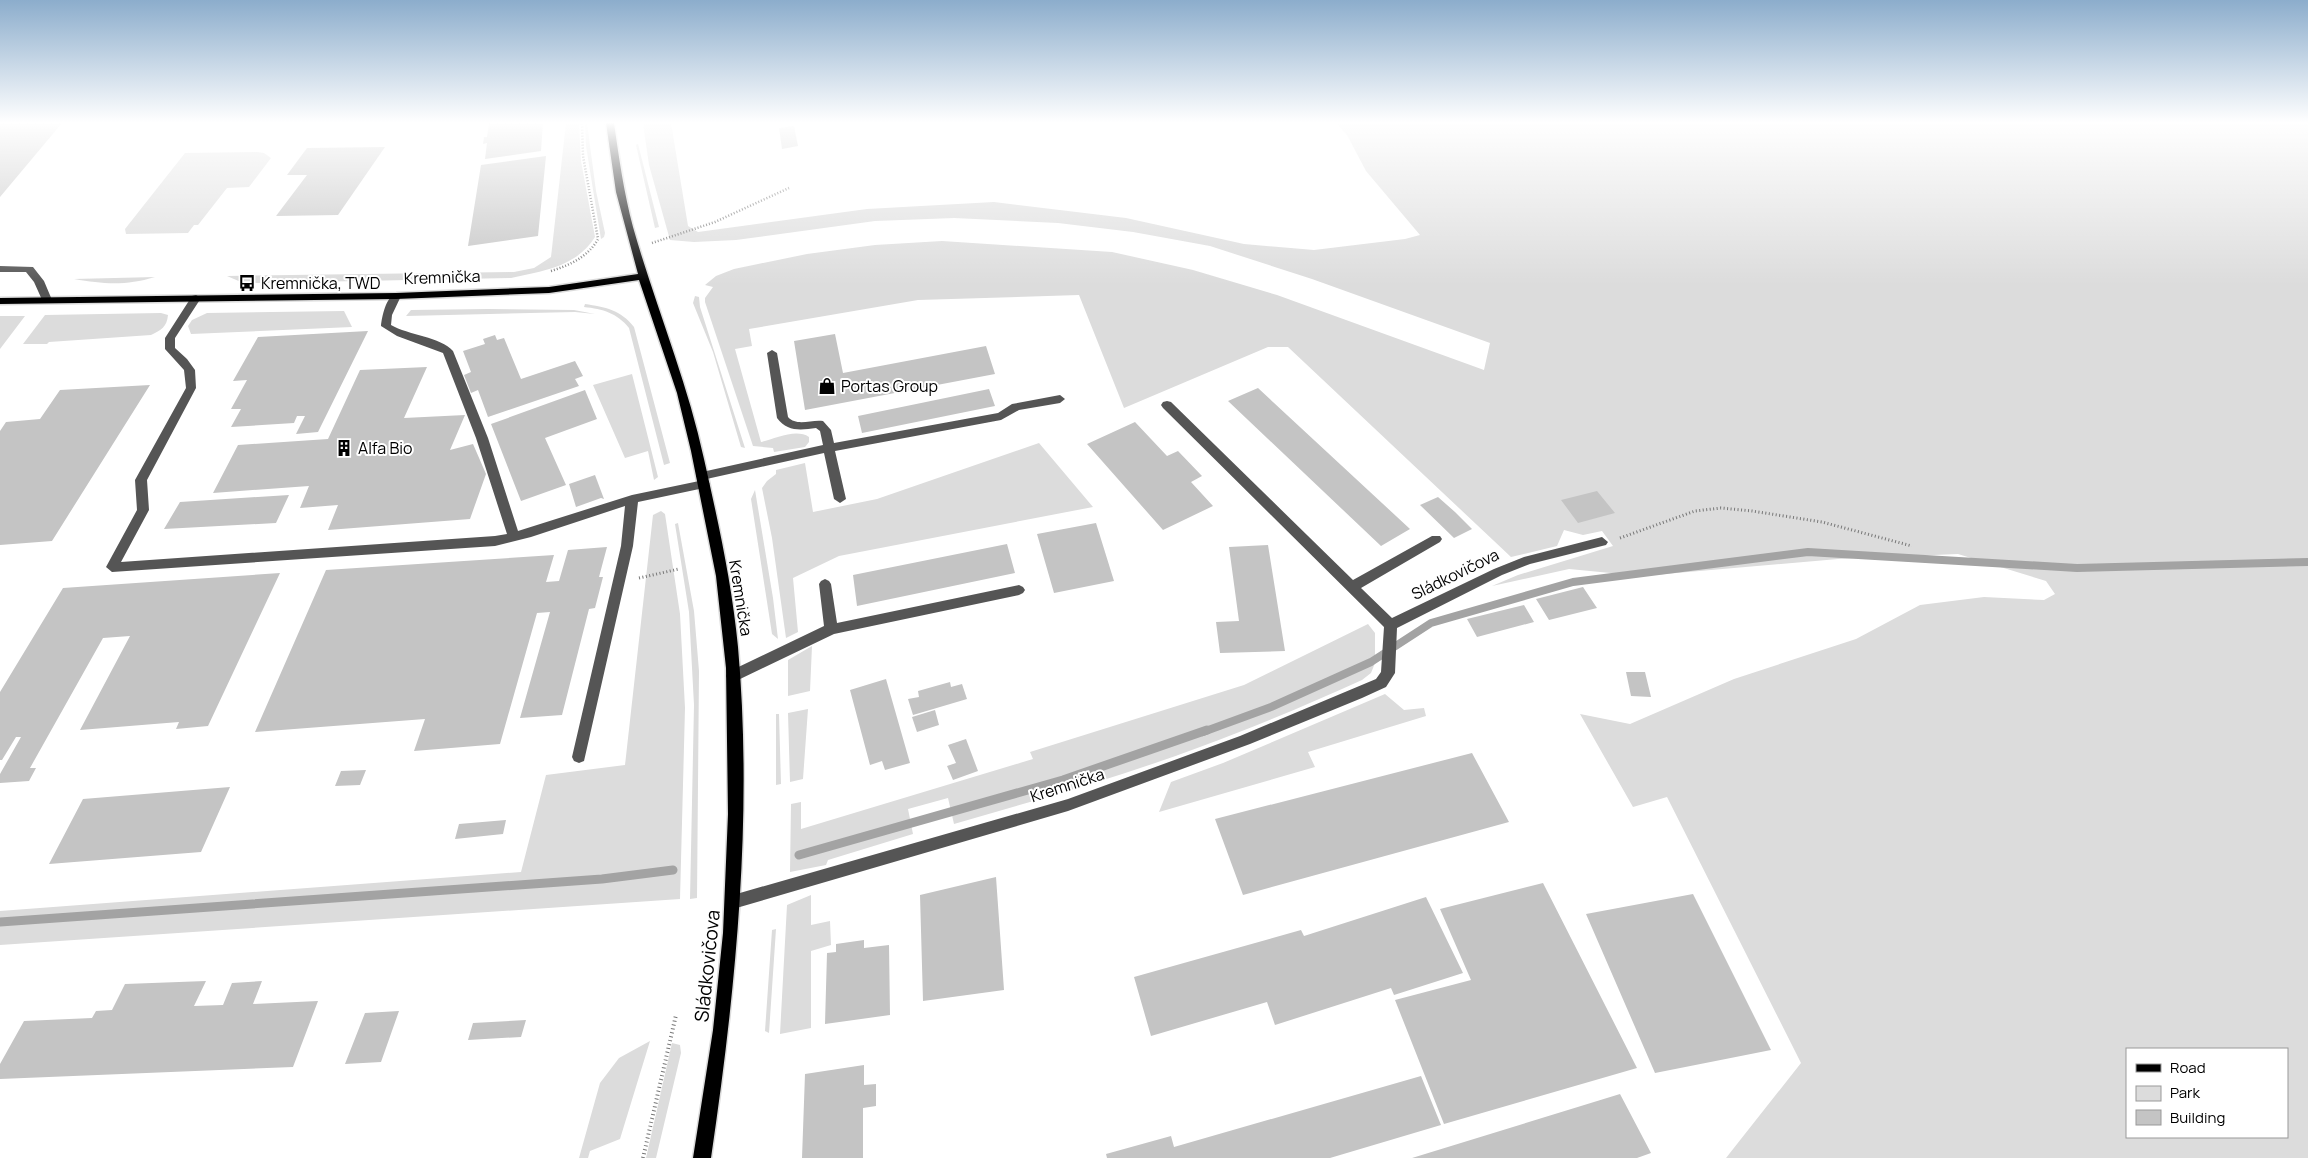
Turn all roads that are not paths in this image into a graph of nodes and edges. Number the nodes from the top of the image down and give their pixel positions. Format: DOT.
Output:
graph roads {
  1 [pos="618,177"];
  2 [pos="0,269"];
  3 [pos="644,276"];
  4 [pos="396,296"];
  5 [pos="196,298"];
  6 [pos="47,300"];
  7 [pos="0,301"];
  8 [pos="772,353"];
  9 [pos="1060,399"];
  10 [pos="1167,405"];
  11 [pos="829,448"];
  12 [pos="703,480"];
  13 [pos="840,499"];
  14 [pos="628,500"];
  15 [pos="514,538"];
  16 [pos="1436,538"];
  17 [pos="1602,542"];
  18 [pos="825,584"];
  19 [pos="1353,586"];
  20 [pos="1019,590"];
  21 [pos="1391,626"];
  22 [pos="831,629"];
  23 [pos="733,676"];
  24 [pos="579,757"];
  25 [pos="735,777"];
  26 [pos="733,902"];
  27 [pos="702,1158"];
  1 -- 3 [label="main road, Kremnička"];
  2 -- 6 [label="lane"];
  3 -- 4 [label="main road, Kremnička"];
  3 -- 12 [label="main road, Kremnička"];
  4 -- 5 [label="main road, Kremnička"];
  4 -- 15 [label="lane"];
  5 -- 6 [label="main road, Kremnička"];
  5 -- 15 [label="lane"];
  6 -- 7 [label="main road, Kremnička"];
  8 -- 11 [label="lane"];
  9 -- 11 [label="lane"];
  10 -- 19 [label="lane"];
  11 -- 12 [label="lane"];
  11 -- 13 [label="lane"];
  12 -- 14 [label="lane"];
  12 -- 23 [label="main road, Kremnička"];
  14 -- 15 [label="lane"];
  14 -- 24 [label="lane"];
  16 -- 19 [label="lane"];
  17 -- 21 [label="lane, Sládkovičova"];
  18 -- 22 [label="lane"];
  19 -- 21 [label="lane"];
  20 -- 22 [label="lane"];
  21 -- 26 [label="lane, Kremnička"];
  22 -- 23 [label="lane"];
  23 -- 25 [label="main road, Kremnička"];
  25 -- 26 [label="main road, Sládkovičova"];
  26 -- 27 [label="main road, Sládkovičova"];
}
